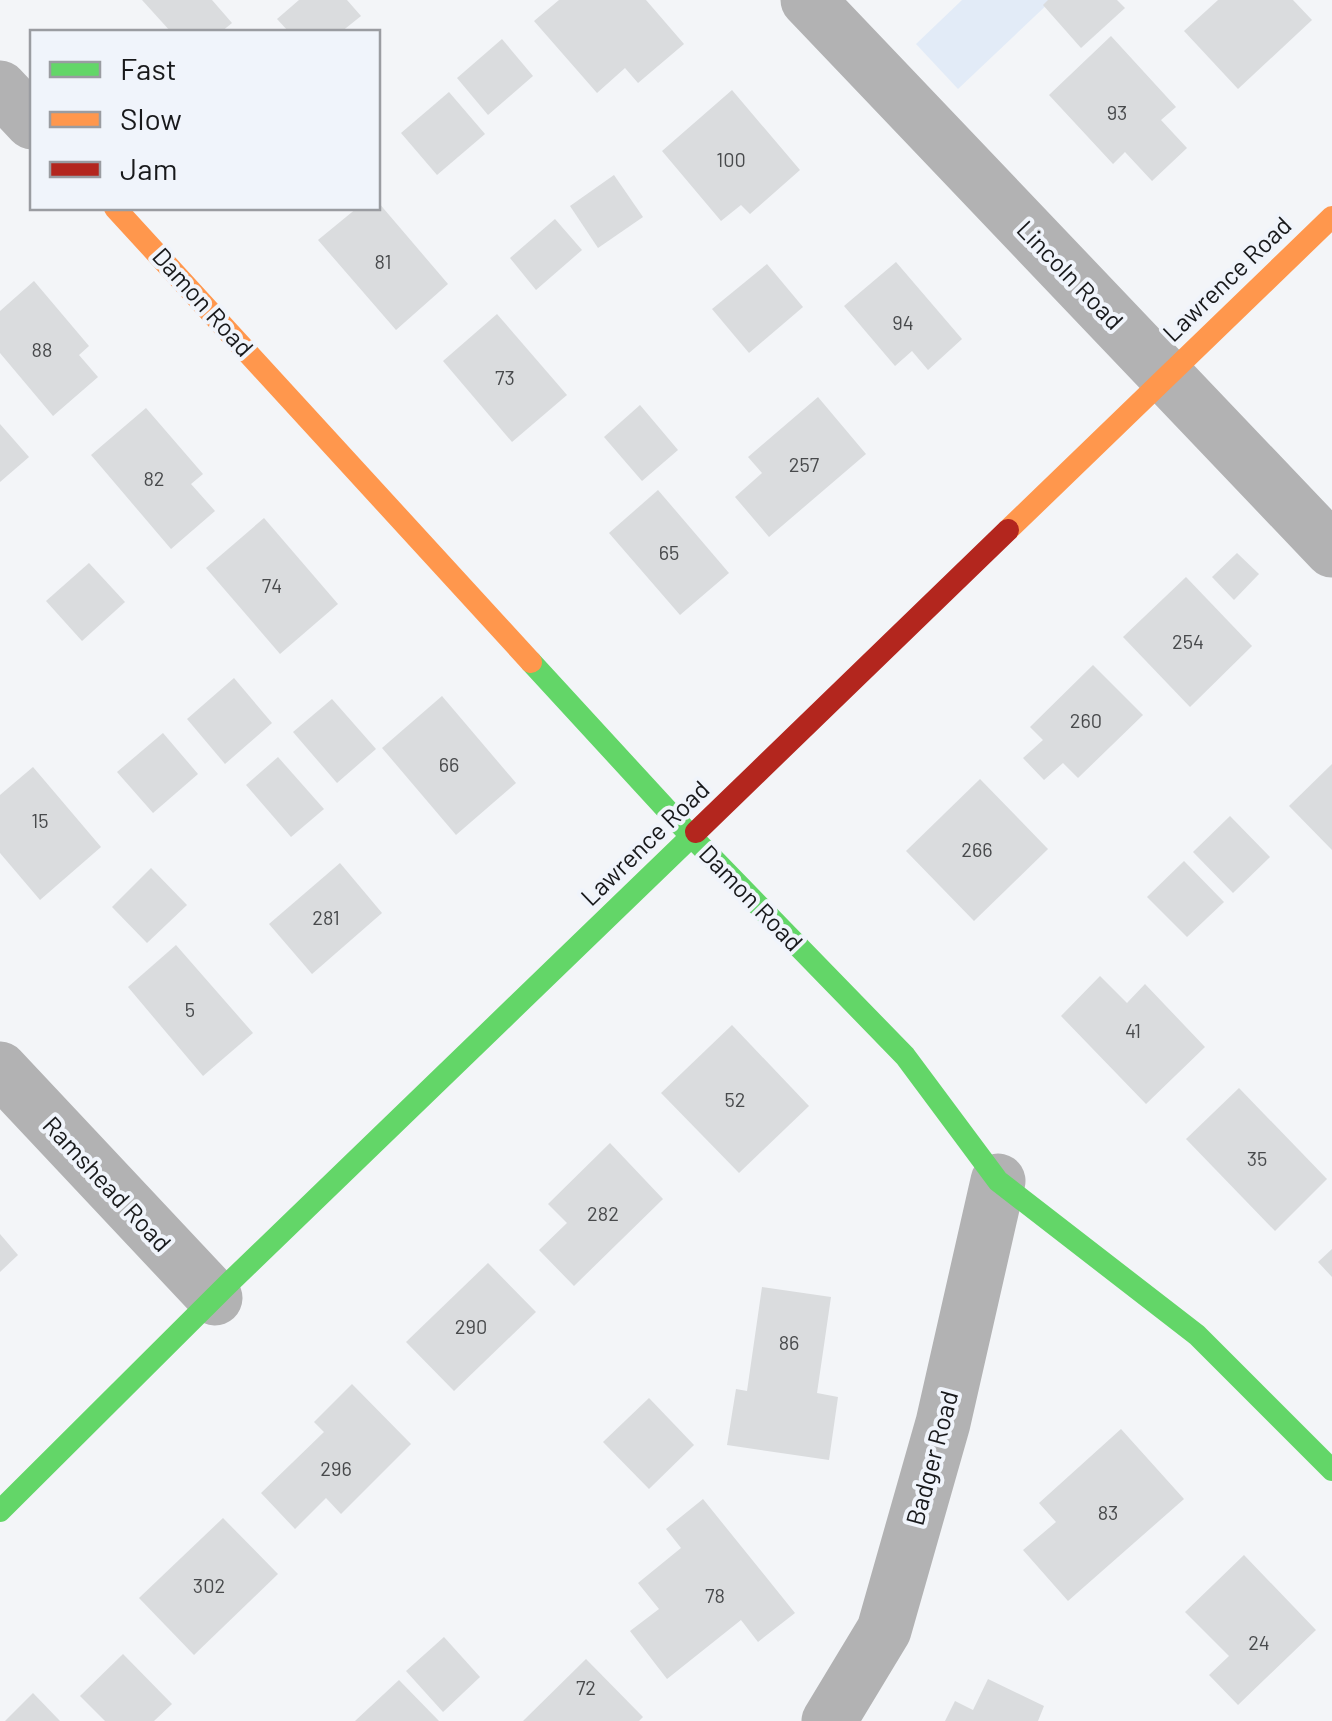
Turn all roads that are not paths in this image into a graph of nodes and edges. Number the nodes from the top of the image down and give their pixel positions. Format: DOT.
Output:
graph roads {
  1 [pos="808,0"];
  2 [pos="0,88"];
  3 [pos="30,120"];
  4 [pos="118,210"];
  5 [pos="1332,217"];
  6 [pos="1166,376"];
  7 [pos="1332,550"];
  8 [pos="691,836"];
  9 [pos="0,1069"];
  10 [pos="998,1181"];
  11 [pos="215,1298"];
  12 [pos="1332,1470"];
  13 [pos="0,1512"];
  14 [pos="829,1721"];
  1 -- 6 [label="street, Lincoln Road"];
  2 -- 3 [label="street"];
  4 -- 8 [label="street, Damon Road"];
  5 -- 6 [label="street, Lawrence Road"];
  6 -- 7 [label="street, Lincoln Road"];
  6 -- 8 [label="street, Lawrence Road"];
  8 -- 10 [label="street, Damon Road"];
  8 -- 11 [label="street, Lawrence Road"];
  9 -- 11 [label="street, Ramshead Road"];
  10 -- 12 [label="street, Damon Road"];
  10 -- 14 [label="street, Badger Road"];
  11 -- 13 [label="street, Lawrence Road"];
}
